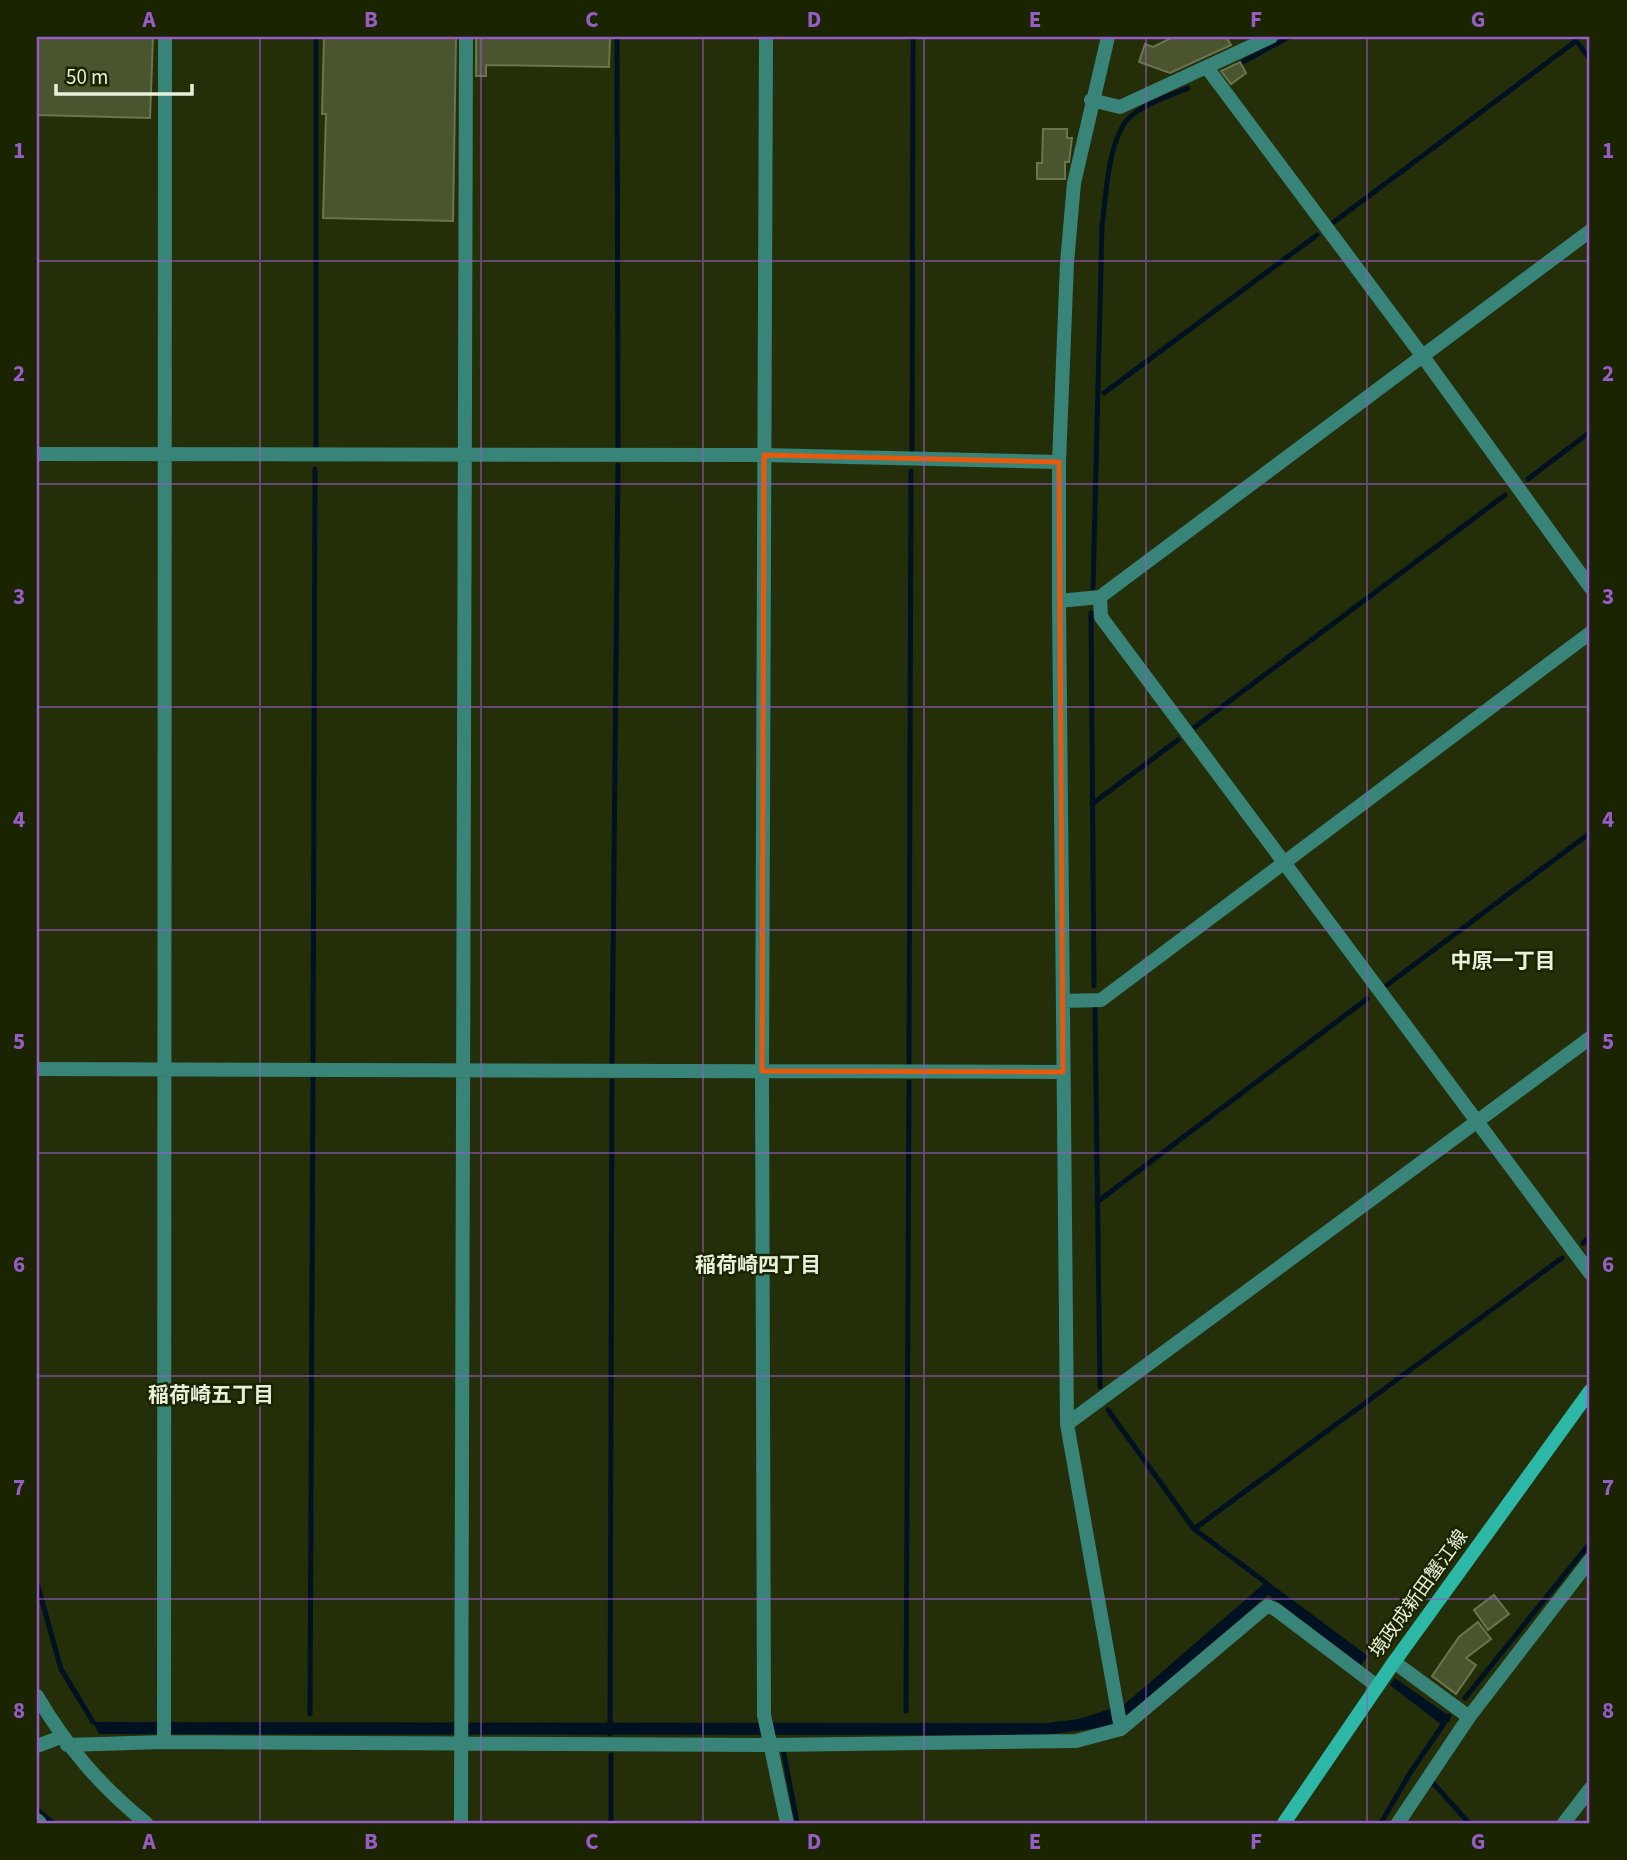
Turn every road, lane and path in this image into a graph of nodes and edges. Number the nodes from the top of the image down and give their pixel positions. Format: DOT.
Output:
graph roads {
  1 [pos="165,37"];
  2 [pos="466,37"];
  3 [pos="766,37"];
  4 [pos="1108,37"];
  5 [pos="1271,37"];
  6 [pos="1208,69"];
  7 [pos="1091,100"];
  8 [pos="1590,231"];
  9 [pos="1424,358"];
  10 [pos="37,454"];
  11 [pos="166,454"];
  12 [pos="764,455"];
  13 [pos="466,456"];
  14 [pos="1059,462"];
  15 [pos="1590,587"];
  16 [pos="1100,597"];
  17 [pos="1059,601"];
  18 [pos="1590,633"];
  19 [pos="1285,864"];
  20 [pos="1063,1001"];
  21 [pos="1590,1038"];
  22 [pos="37,1069"];
  23 [pos="164,1069"];
  24 [pos="463,1070"];
  25 [pos="762,1071"];
  26 [pos="1063,1072"];
  27 [pos="1478,1122"];
  28 [pos="1590,1273"];
  29 [pos="1590,1391"];
  30 [pos="1067,1424"];
  31 [pos="1590,1560"];
  32 [pos="1394,1662"];
  33 [pos="1377,1686"];
  34 [pos="37,1696"];
  35 [pos="1469,1717"];
  36 [pos="1121,1727"];
  37 [pos="64,1741"];
  38 [pos="164,1742"];
  39 [pos="461,1744"];
  40 [pos="771,1745"];
  41 [pos="37,1746"];
  42 [pos="1590,1789"];
  43 [pos="146,1823"];
  44 [pos="461,1823"];
  45 [pos="787,1823"];
  46 [pos="1284,1823"];
  47 [pos="1398,1823"];
  48 [pos="1564,1823"];
  1 -- 11 [label="street"];
  2 -- 13 [label="street"];
  3 -- 12 [label="street"];
  4 -- 7 [label="street"];
  5 -- 6 [label="street"];
  6 -- 7 [label="street"];
  6 -- 9 [label="street"];
  7 -- 14 [label="street"];
  8 -- 9 [label="street"];
  9 -- 15 [label="street"];
  9 -- 16 [label="street"];
  10 -- 11 [label="street"];
  11 -- 13 [label="street"];
  11 -- 23 [label="street"];
  12 -- 13 [label="street"];
  12 -- 14 [label="street"];
  12 -- 25 [label="street"];
  13 -- 24 [label="street"];
  14 -- 17 [label="street"];
  16 -- 17 [label="street"];
  16 -- 19 [label="street"];
  17 -- 20 [label="street"];
  18 -- 19 [label="street"];
  19 -- 20 [label="street"];
  19 -- 27 [label="street"];
  20 -- 26 [label="street"];
  21 -- 27 [label="street"];
  22 -- 23 [label="street"];
  23 -- 24 [label="street"];
  23 -- 38 [label="street"];
  24 -- 25 [label="street"];
  24 -- 39 [label="street"];
  25 -- 26 [label="street"];
  25 -- 40 [label="street"];
  26 -- 30 [label="street"];
  27 -- 28 [label="street"];
  27 -- 30 [label="street"];
  29 -- 32 [label="main road, 境政成新田蟹江線"];
  30 -- 36 [label="street"];
  31 -- 35 [label="street"];
  32 -- 33 [label="main road, 境政成新田蟹江線"];
  32 -- 35 [label="street"];
  33 -- 36 [label="street"];
  33 -- 46 [label="main road, 境政成新田蟹江線"];
  34 -- 37 [label="street"];
  35 -- 47 [label="street"];
  36 -- 40 [label="street"];
  37 -- 38 [label="street"];
  37 -- 41 [label="street"];
  37 -- 43 [label="street"];
  38 -- 39 [label="street"];
  39 -- 40 [label="street"];
  39 -- 44 [label="street"];
  40 -- 45 [label="street"];
  42 -- 48 [label="street"];
}
